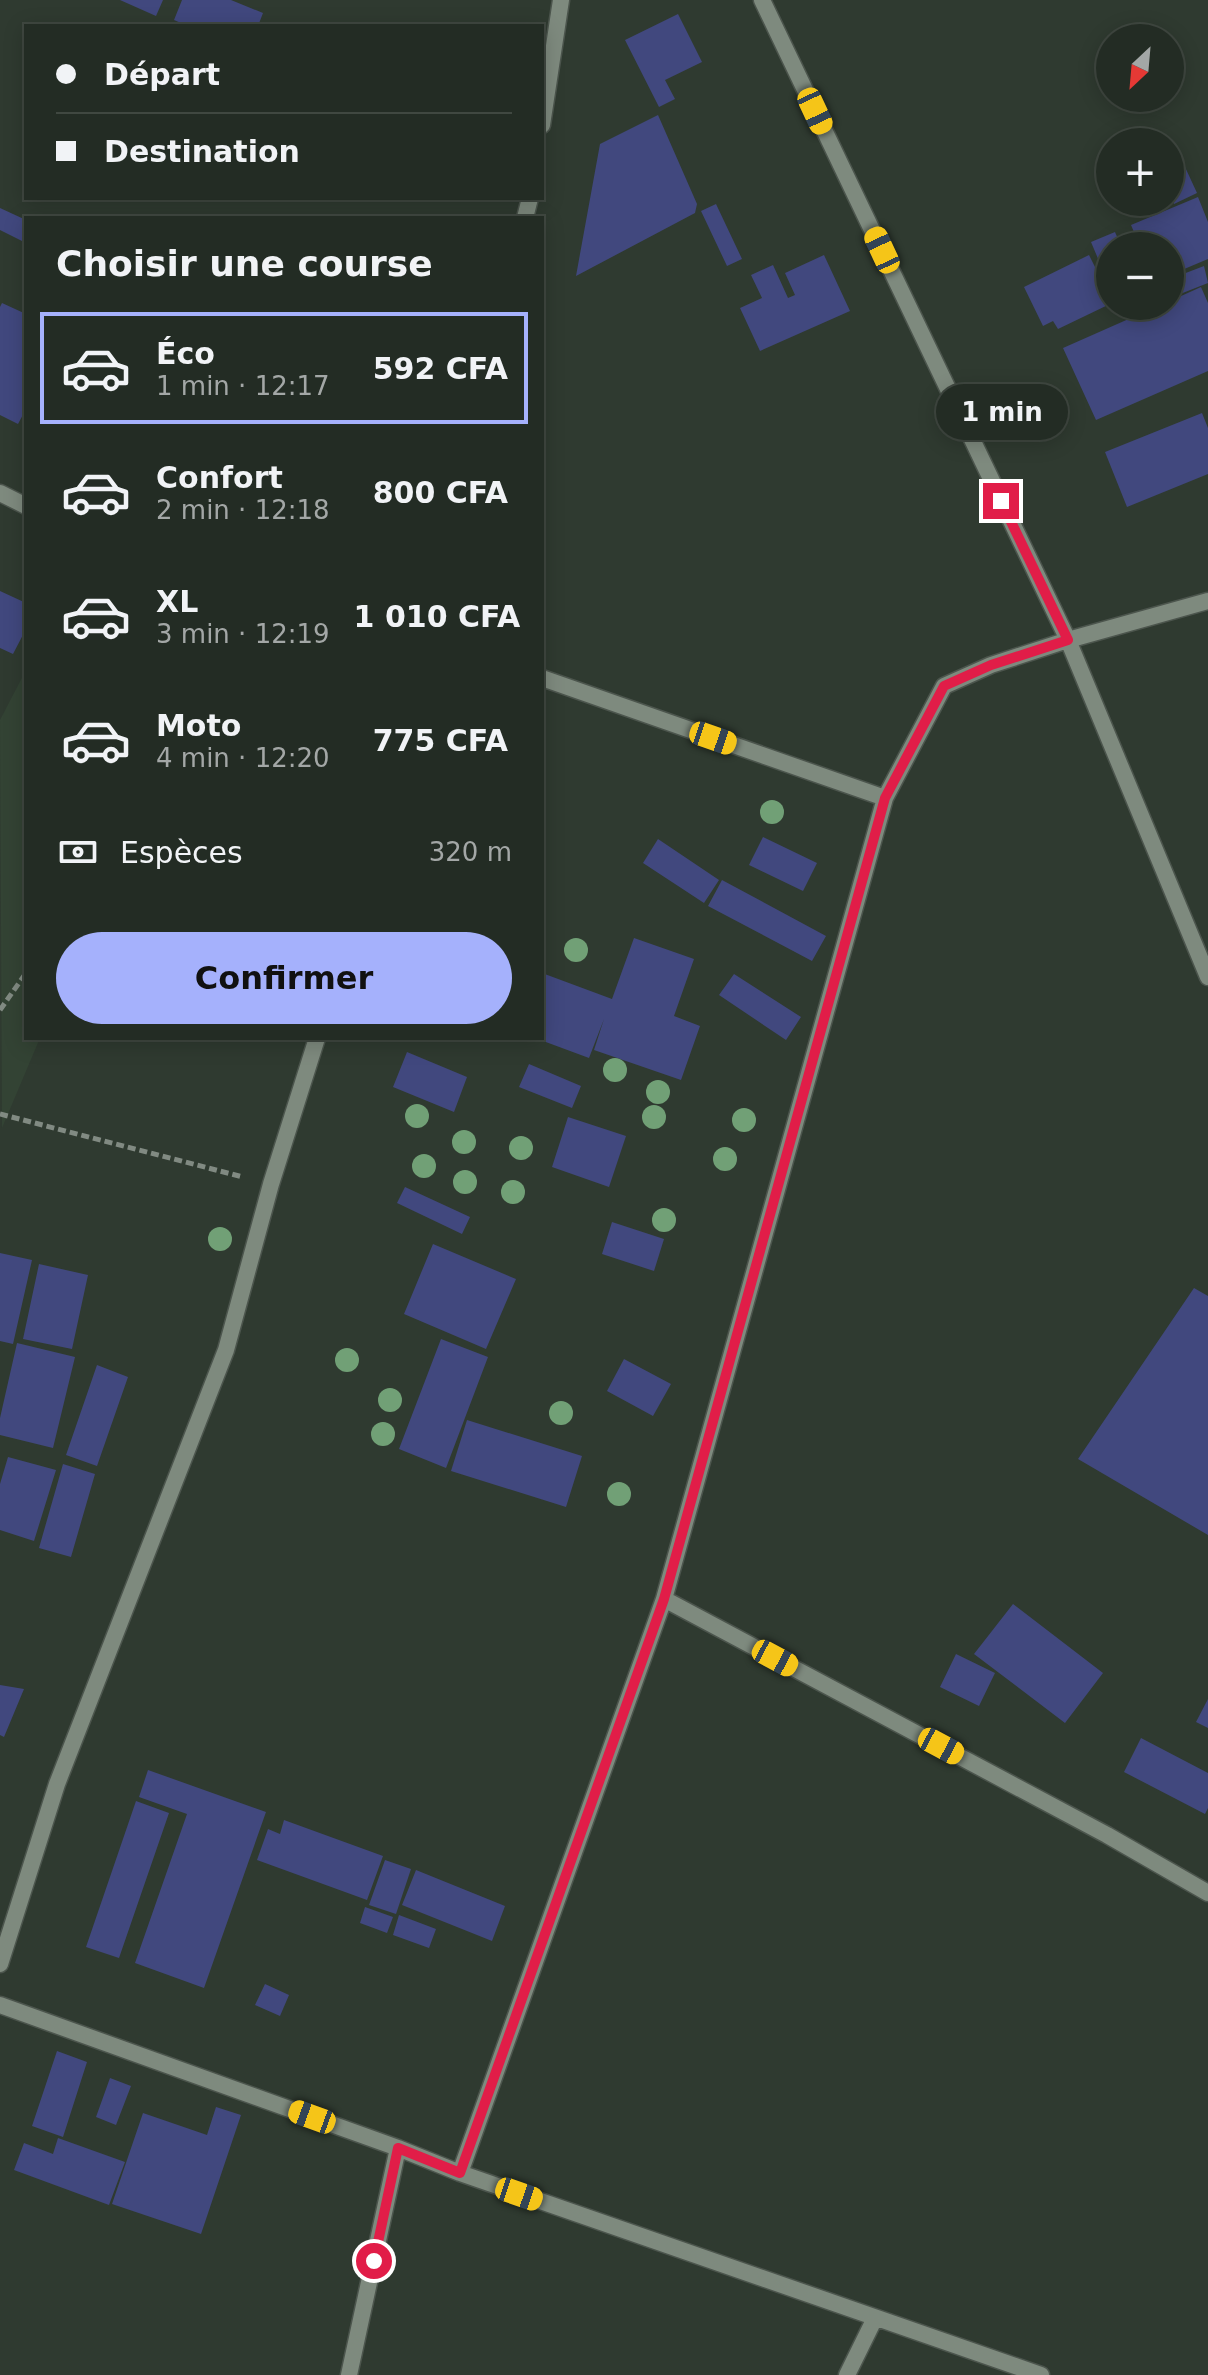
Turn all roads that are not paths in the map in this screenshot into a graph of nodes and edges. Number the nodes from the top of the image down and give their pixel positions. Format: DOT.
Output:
graph roads {
  1 [pos="561,0"];
  2 [pos="762,0"];
  3 [pos="544,112"];
  4 [pos="0,493"];
  5 [pos="24,505"];
  6 [pos="1208,601"];
  7 [pos="1068,640"];
  8 [pos="544,679"];
  9 [pos="885,798"];
  10 [pos="1208,977"];
  11 [pos="316,1040"];
  12 [pos="664,1599"];
  13 [pos="1208,1893"];
  14 [pos="0,1964"];
  15 [pos="0,2005"];
  16 [pos="398,2148"];
  17 [pos="460,2173"];
  18 [pos="875,2318"];
  19 [pos="349,2375"];
  20 [pos="847,2375"];
  21 [pos="1041,2375"];
  1 -- 3 [label="street"];
  2 -- 7 [label="street"];
  4 -- 5 [label="street"];
  6 -- 7 [label="street"];
  7 -- 9 [label="street"];
  7 -- 10 [label="street"];
  8 -- 9 [label="street"];
  9 -- 12 [label="street"];
  11 -- 14 [label="street"];
  12 -- 13 [label="street"];
  12 -- 17 [label="street"];
  15 -- 16 [label="street"];
  16 -- 17 [label="street"];
  16 -- 19 [label="street"];
  17 -- 18 [label="street"];
  18 -- 20 [label="street"];
  18 -- 21 [label="street"];
}
